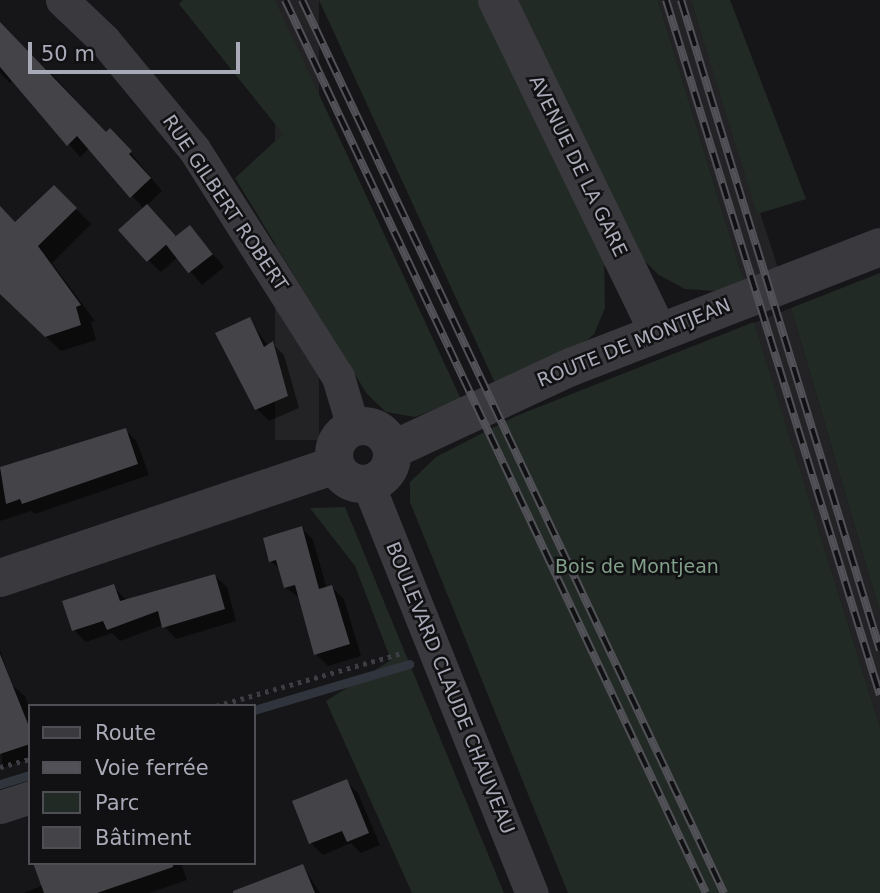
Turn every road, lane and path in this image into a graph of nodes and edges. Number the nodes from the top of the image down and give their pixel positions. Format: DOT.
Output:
graph roads {
  1 [pos="62,0"];
  2 [pos="497,0"];
  3 [pos="880,247"];
  4 [pos="658,332"];
  5 [pos="353,428"];
  6 [pos="392,450"];
  7 [pos="335,465"];
  8 [pos="368,484"];
  9 [pos="0,578"];
  10 [pos="430,644"];
  11 [pos="223,704"];
  12 [pos="28,760"];
  13 [pos="0,767"];
  14 [pos="28,798"];
  15 [pos="0,807"];
  16 [pos="532,893"];
  1 -- 5 [label="street, RUE GILBERT ROBERT"];
  2 -- 4 [label="street, AVENUE DE LA GARE"];
  3 -- 4 [label="street, ROUTE DE MONTJEAN"];
  4 -- 6 [label="street, ROUTE DE MONTJEAN"];
  5 -- 6 [label="street"];
  5 -- 7 [label="street"];
  6 -- 8 [label="street"];
  7 -- 8 [label="street"];
  7 -- 9 [label="street"];
  8 -- 10 [label="street, BOULEVARD CLAUDE CHAUVEAU"];
  10 -- 11 [label="path"];
  10 -- 16 [label="street, BOULEVARD CLAUDE CHAUVEAU"];
  12 -- 13 [label="path"];
  14 -- 15 [label="street"];
}
